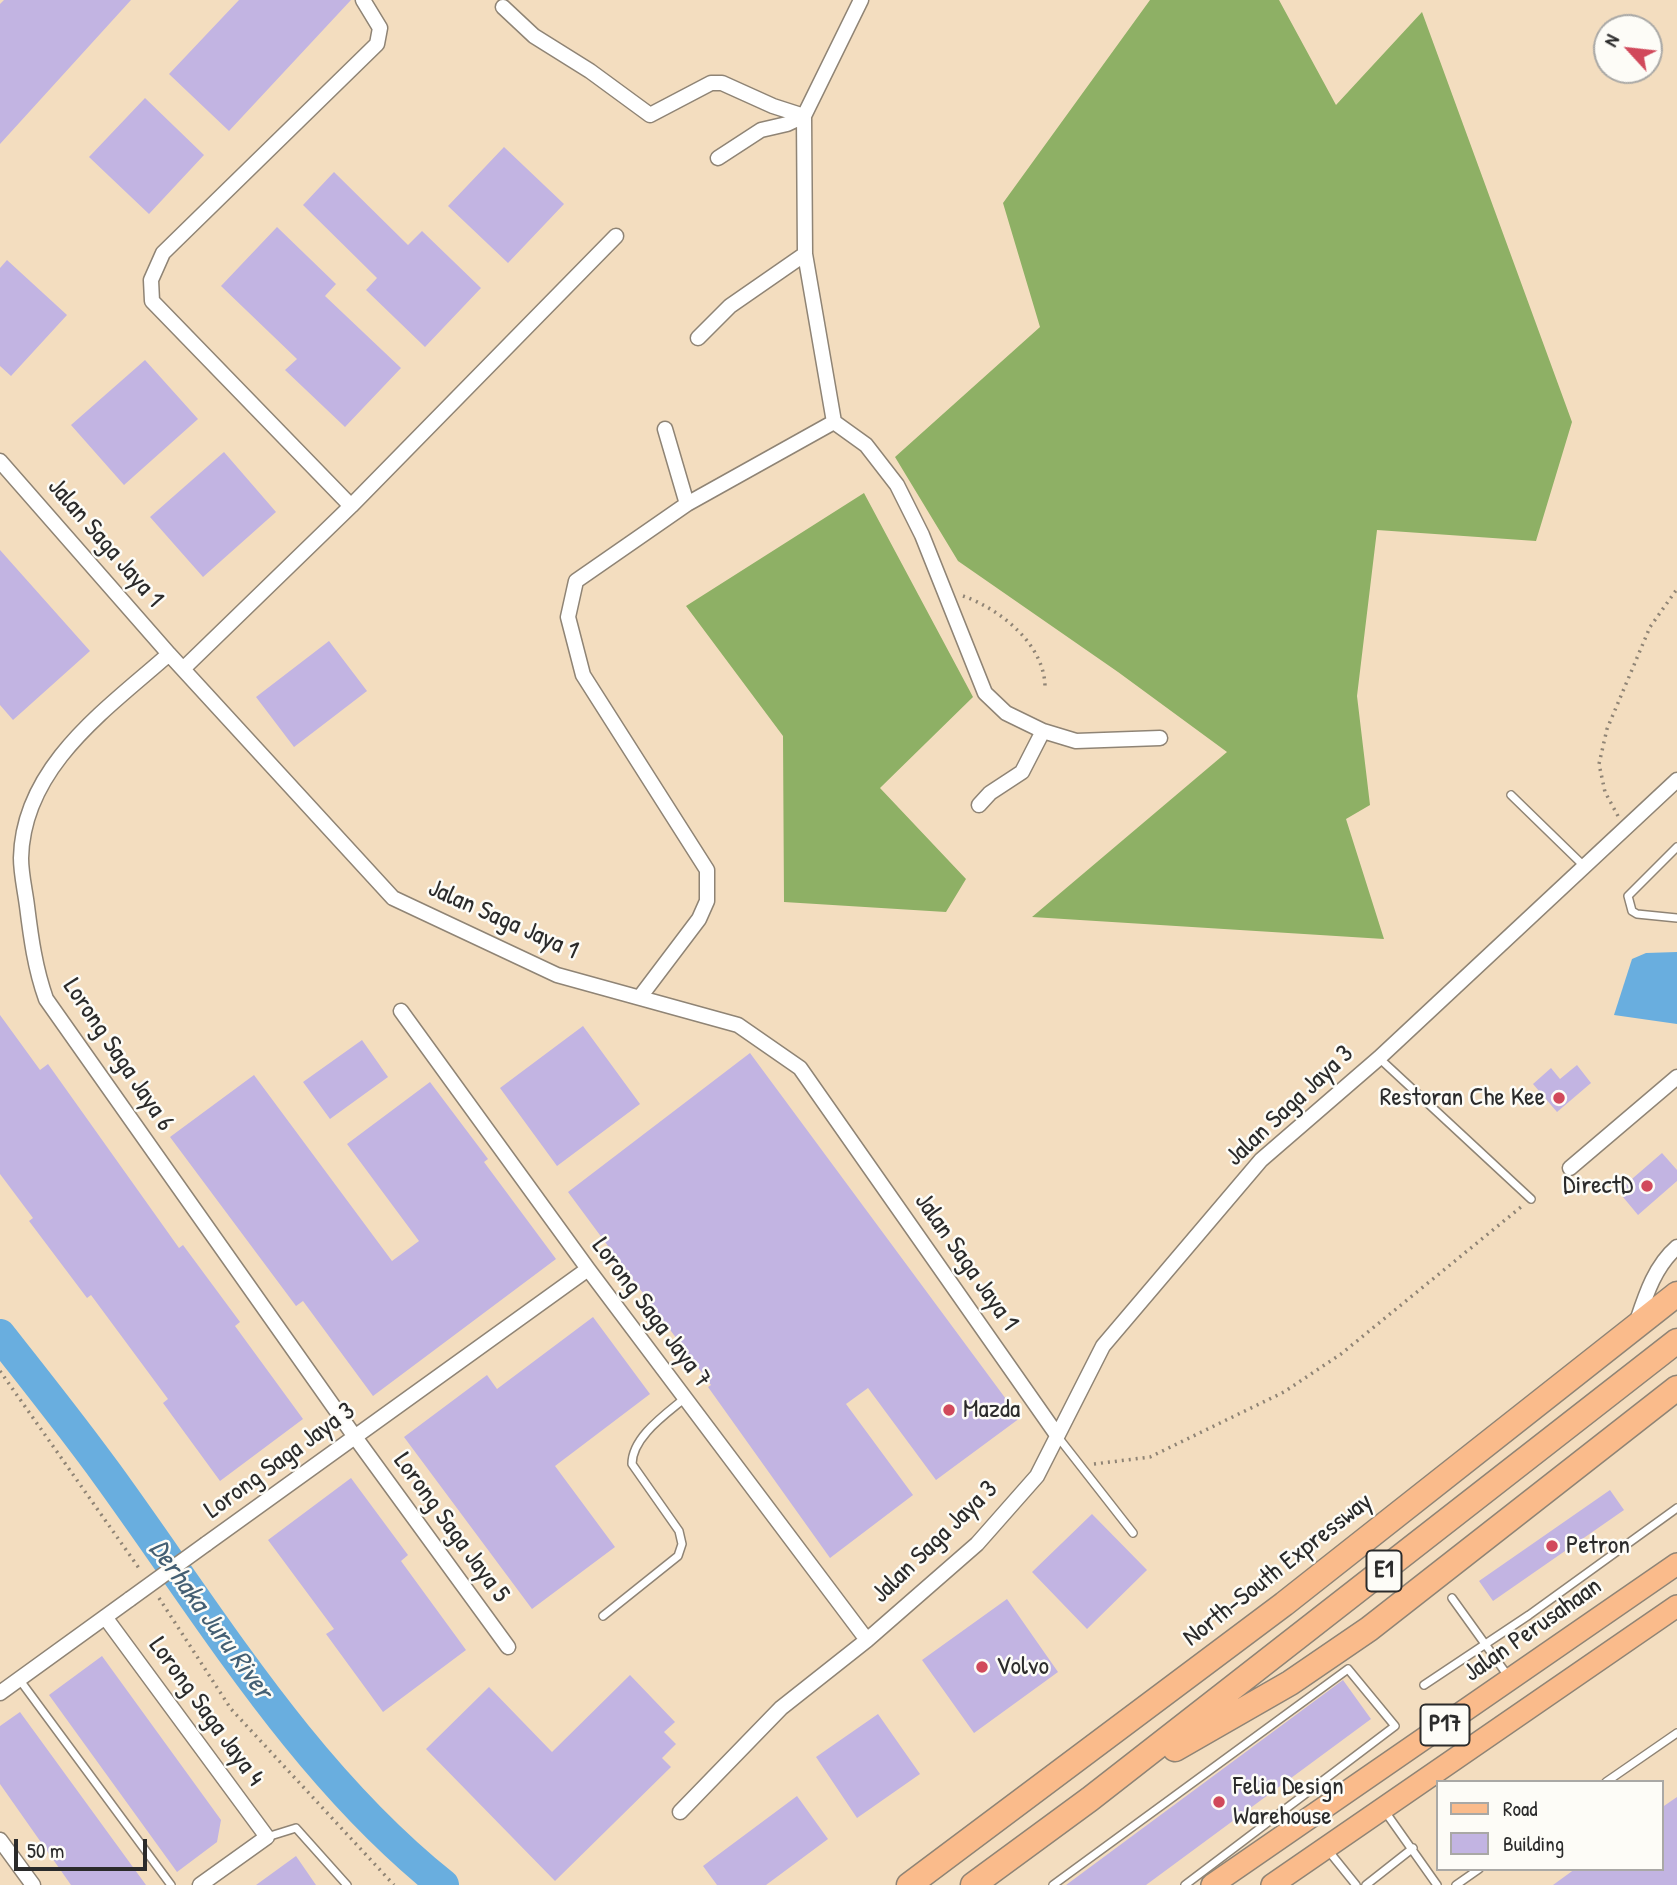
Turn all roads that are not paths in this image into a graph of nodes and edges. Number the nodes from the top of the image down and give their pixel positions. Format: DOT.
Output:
graph roads {
  1 [pos="363,0"];
  2 [pos="861,0"];
  3 [pos="503,7"];
  4 [pos="804,116"];
  5 [pos="718,158"];
  6 [pos="616,236"];
  7 [pos="805,254"];
  8 [pos="698,338"];
  9 [pos="834,422"];
  10 [pos="665,429"];
  11 [pos="0,461"];
  12 [pos="687,504"];
  13 [pos="351,506"];
  14 [pos="169,654"];
  15 [pos="183,669"];
  16 [pos="1043,731"];
  17 [pos="1160,738"];
  18 [pos="1677,780"];
  19 [pos="1511,795"];
  20 [pos="979,805"];
  21 [pos="1677,847"];
  22 [pos="1586,868"];
  23 [pos="1677,918"];
  24 [pos="640,997"];
  25 [pos="401,1011"];
  26 [pos="1379,1058"];
  27 [pos="1677,1077"];
  28 [pos="1570,1168"];
  29 [pos="1531,1199"];
  30 [pos="1677,1247"];
  31 [pos="588,1269"];
  32 [pos="1677,1294"];
  33 [pos="1636,1326"];
  34 [pos="1677,1342"];
  35 [pos="1677,1388"];
  36 [pos="685,1398"];
  37 [pos="1057,1435"];
  38 [pos="355,1437"];
  39 [pos="1677,1508"];
  40 [pos="1133,1533"];
  41 [pos="1677,1564"];
  42 [pos="1452,1598"];
  43 [pos="1677,1606"];
  44 [pos="603,1616"];
  45 [pos="105,1617"];
  46 [pos="867,1640"];
  47 [pos="1484,1645"];
  48 [pos="508,1647"];
  49 [pos="19,1679"];
  50 [pos="1511,1679"];
  51 [pos="1424,1685"];
  52 [pos="0,1693"];
  53 [pos="1677,1732"];
  54 [pos="1609,1780"];
  55 [pos="1090,1799"];
  56 [pos="1383,1810"];
  57 [pos="680,1812"];
  58 [pos="267,1837"];
  59 [pos="0,1840"];
  60 [pos="1413,1848"];
  61 [pos="1327,1849"];
  62 [pos="1231,1862"];
  63 [pos="1476,1871"];
  64 [pos="33,1885"];
  65 [pos="171,1885"];
  66 [pos="200,1885"];
  67 [pos="347,1885"];
  68 [pos="909,1885"];
  69 [pos="973,1885"];
  70 [pos="1053,1885"];
  71 [pos="1185,1885"];
  72 [pos="1212,1885"];
  73 [pos="1272,1885"];
  74 [pos="1356,1885"];
  75 [pos="1366,1885"];
  76 [pos="1437,1885"];
  77 [pos="1456,1885"];
  1 -- 13 [label="street"];
  2 -- 4 [label="street"];
  3 -- 4 [label="street"];
  4 -- 5 [label="street"];
  4 -- 7 [label="street"];
  6 -- 13 [label="street"];
  7 -- 8 [label="street"];
  7 -- 9 [label="street"];
  9 -- 12 [label="street"];
  9 -- 16 [label="street"];
  10 -- 12 [label="street"];
  11 -- 14 [label="street, Jalan Saga Jaya 1"];
  12 -- 24 [label="street"];
  13 -- 15 [label="street"];
  14 -- 15 [label="street, Jalan Saga Jaya 1"];
  14 -- 38 [label="street, Lorong Saga Jaya 6"];
  15 -- 24 [label="street, Jalan Saga Jaya 1"];
  16 -- 17 [label="street"];
  16 -- 20 [label="street"];
  18 -- 22 [label="street, Jalan Saga Jaya 3"];
  19 -- 22 [label="lane"];
  21 -- 23 [label="lane"];
  22 -- 26 [label="street, Jalan Saga Jaya 3"];
  24 -- 37 [label="street, Jalan Saga Jaya 1"];
  25 -- 31 [label="street, Lorong Saga Jaya 7"];
  26 -- 29 [label="lane"];
  26 -- 37 [label="street, Jalan Saga Jaya 3"];
  27 -- 28 [label="street"];
  30 -- 33 [label="street"];
  31 -- 36 [label="street, Lorong Saga Jaya 7"];
  31 -- 38 [label="street, Lorong Saga Jaya 3"];
  32 -- 33 [label="highway, North–South Expressway / E1"];
  33 -- 68 [label="highway, North–South Expressway / E1"];
  34 -- 55 [label="highway, E1"];
  35 -- 55 [label="highway"];
  36 -- 44 [label="lane"];
  36 -- 46 [label="street, Lorong Saga Jaya 7"];
  37 -- 40 [label="lane"];
  37 -- 46 [label="street, Jalan Saga Jaya 3"];
  38 -- 45 [label="street, Lorong Saga Jaya 3, bridge"];
  38 -- 48 [label="street, Lorong Saga Jaya 5"];
  39 -- 47 [label="lane"];
  41 -- 50 [label="main road, Jalan Perusahaan / P17"];
  42 -- 47 [label="lane"];
  43 -- 56 [label="main road"];
  45 -- 49 [label="street, Lorong Saga Jaya 3"];
  45 -- 58 [label="street, Lorong Saga Jaya 4"];
  46 -- 57 [label="street, Jalan Saga Jaya 3"];
  47 -- 50 [label="lane"];
  47 -- 51 [label="lane"];
  49 -- 52 [label="street, Lorong Saga Jaya 3"];
  49 -- 65 [label="lane"];
  50 -- 62 [label="main road, Jalan Perusahaan / P17"];
  53 -- 54 [label="lane"];
  55 -- 69 [label="highway, E1"];
  56 -- 60 [label="lane"];
  56 -- 61 [label="main road"];
  58 -- 66 [label="street"];
  58 -- 67 [label="lane"];
  59 -- 64 [label="street"];
  60 -- 75 [label="lane"];
  60 -- 76 [label="lane"];
  61 -- 73 [label="main road"];
  61 -- 74 [label="lane"];
  62 -- 70 [label="lane"];
  62 -- 71 [label="lane"];
  62 -- 72 [label="main road, Jalan Perusahaan / P17"];
  63 -- 77 [label="lane"];
}
